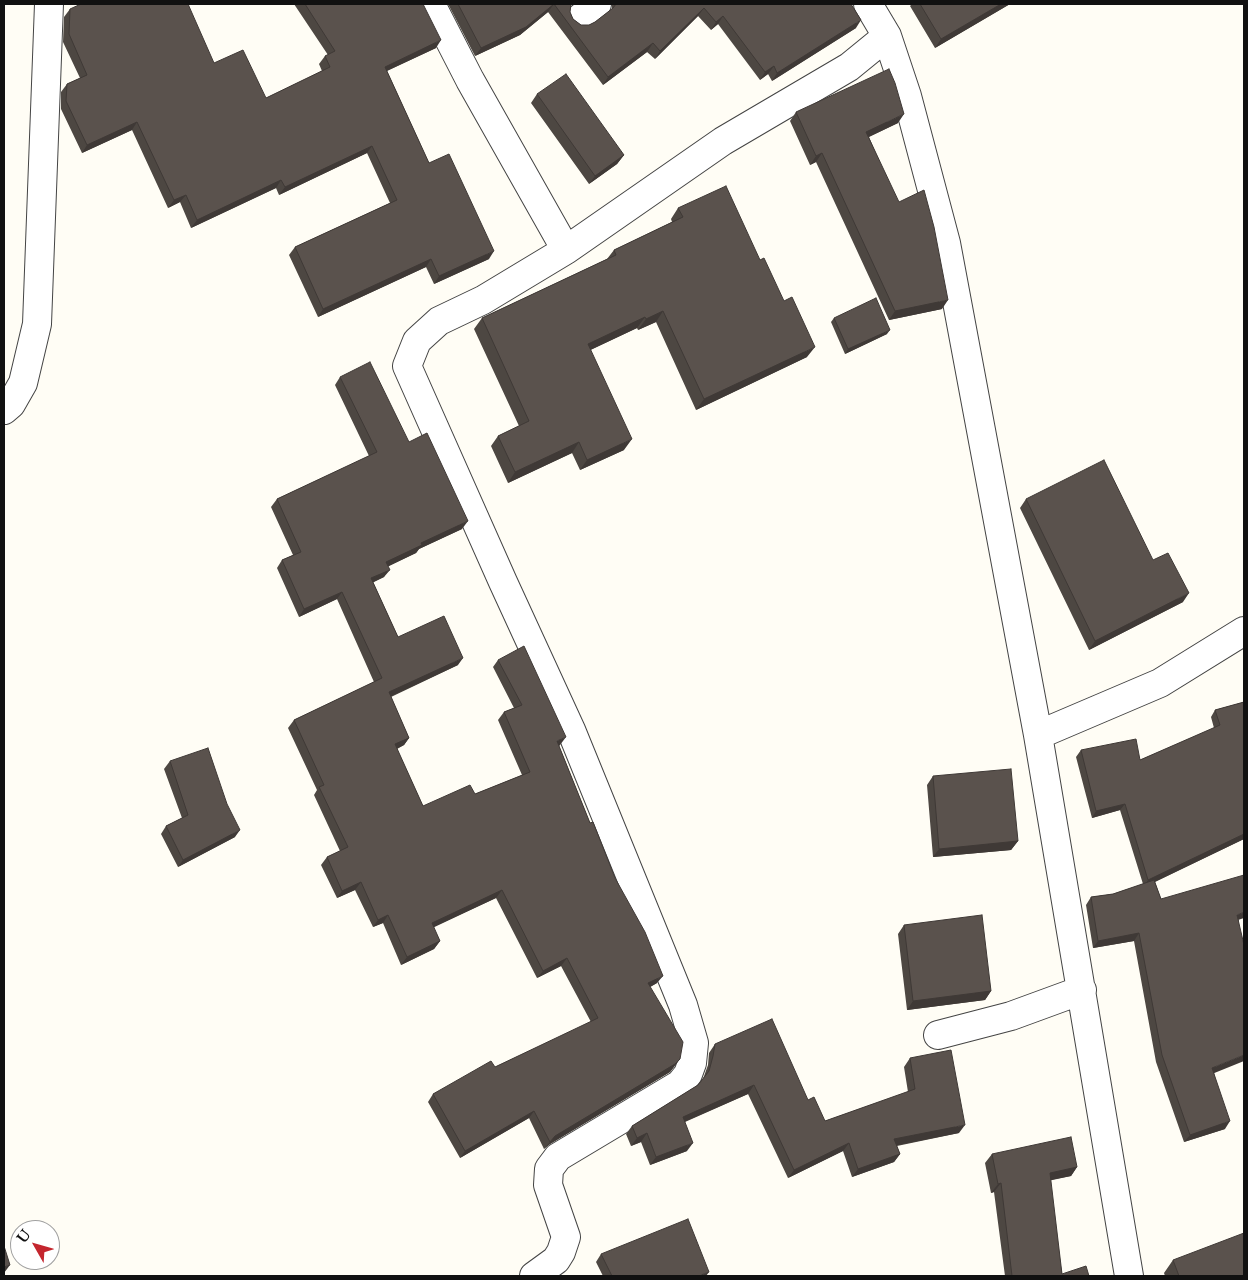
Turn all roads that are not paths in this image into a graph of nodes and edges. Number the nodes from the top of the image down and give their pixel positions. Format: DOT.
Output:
graph roads {
  1 [pos="49,4"];
  2 [pos="430,4"];
  3 [pos="873,6"];
  4 [pos="887,36"];
  5 [pos="566,250"];
  6 [pos="4,410"];
  7 [pos="1244,631"];
  8 [pos="1038,735"];
  9 [pos="1082,990"];
  10 [pos="938,1035"];
  11 [pos="534,1276"];
  12 [pos="1130,1276"];
  1 -- 6 [label="street"];
  2 -- 5 [label="street"];
  3 -- 4 [label="street"];
  4 -- 5 [label="street"];
  4 -- 8 [label="street"];
  5 -- 11 [label="street"];
  7 -- 8 [label="street"];
  8 -- 9 [label="street"];
  9 -- 10 [label="street"];
  9 -- 12 [label="street"];
}
